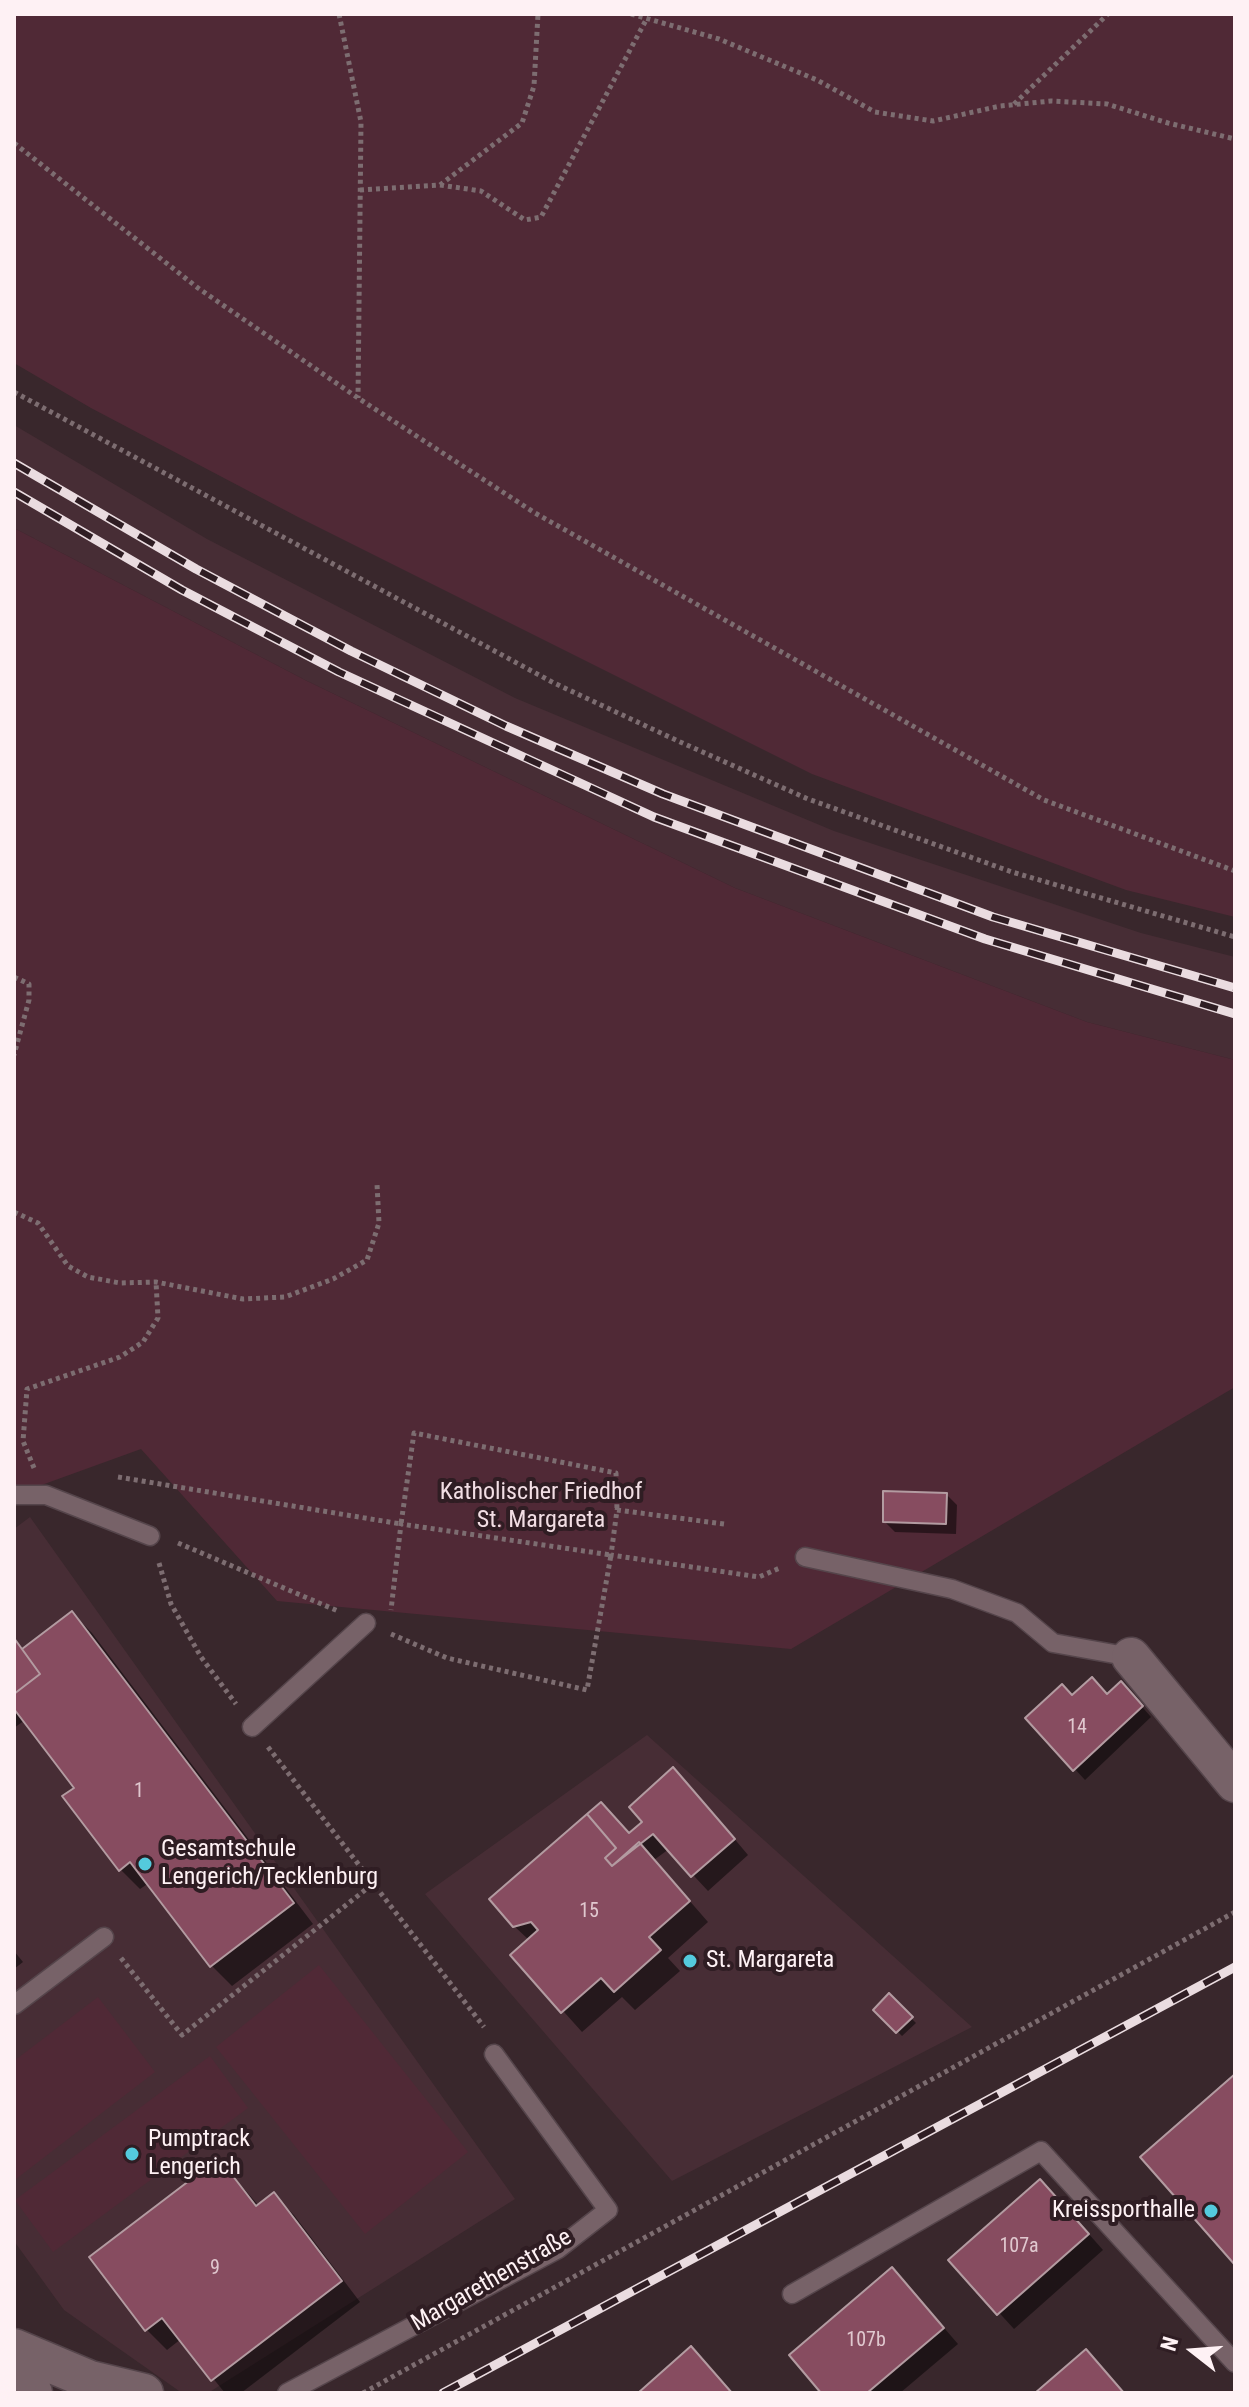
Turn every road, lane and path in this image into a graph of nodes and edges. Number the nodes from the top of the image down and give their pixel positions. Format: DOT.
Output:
graph roads {
  1 [pos="339,14"];
  2 [pos="538,14"];
  3 [pos="631,14"];
  4 [pos="1108,14"];
  5 [pos="646,20"];
  6 [pos="1014,104"];
  7 [pos="1235,139"];
  8 [pos="14,143"];
  9 [pos="440,185"];
  10 [pos="360,190"];
  11 [pos="14,392"];
  12 [pos="358,398"];
  13 [pos="1235,871"];
  14 [pos="1235,937"];
  15 [pos="14,977"];
  16 [pos="14,1055"];
  17 [pos="377,1184"];
  18 [pos="14,1212"];
  19 [pos="156,1282"];
  20 [pos="118,1477"];
  21 [pos="14,1495"];
  22 [pos="46,1495"];
  23 [pos="617,1510"];
  24 [pos="401,1524"];
  25 [pos="724,1524"];
  26 [pos="150,1536"];
  27 [pos="611,1555"];
  28 [pos="805,1557"];
  29 [pos="366,1623"];
  30 [pos="389,1633"];
  31 [pos="1131,1657"];
  32 [pos="252,1727"];
  33 [pos="1235,1783"];
  34 [pos="374,1883"];
  35 [pos="1235,1912"];
  36 [pos="110,1944"];
  37 [pos="14,2005"];
  38 [pos="494,2054"];
  39 [pos="792,2294"];
  40 [pos="14,2348"];
  41 [pos="14,2360"];
  42 [pos="1235,2363"];
  43 [pos="33,2393"];
  44 [pos="144,2393"];
  45 [pos="287,2393"];
  46 [pos="363,2393"];
  1 -- 10 [label="path"];
  2 -- 9 [label="path"];
  3 -- 5 [label="path"];
  4 -- 6 [label="path"];
  5 -- 6 [label="path"];
  5 -- 9 [label="path"];
  6 -- 7 [label="path"];
  8 -- 12 [label="path"];
  9 -- 10 [label="path"];
  10 -- 12 [label="path"];
  11 -- 14 [label="path"];
  12 -- 13 [label="path"];
  15 -- 16 [label="path"];
  17 -- 19 [label="path"];
  18 -- 19 [label="path"];
  19 -- 22 [label="path"];
  20 -- 24 [label="path"];
  21 -- 22 [label="lane"];
  22 -- 26 [label="lane"];
  23 -- 24 [label="path"];
  23 -- 25 [label="path"];
  23 -- 27 [label="path"];
  24 -- 27 [label="path"];
  24 -- 30 [label="path"];
  26 -- 29 [label="path"];
  26 -- 32 [label="path"];
  27 -- 28 [label="path"];
  27 -- 30 [label="path"];
  28 -- 31 [label="lane"];
  29 -- 30 [label="path"];
  29 -- 32 [label="lane"];
  31 -- 33 [label="street"];
  32 -- 34 [label="path"];
  34 -- 36 [label="path"];
  34 -- 38 [label="path"];
  35 -- 46 [label="path"];
  36 -- 37 [label="lane"];
  38 -- 45 [label="lane, Margarethenstraße"];
  39 -- 42 [label="lane"];
  40 -- 44 [label="street"];
  41 -- 43 [label="street"];
}
